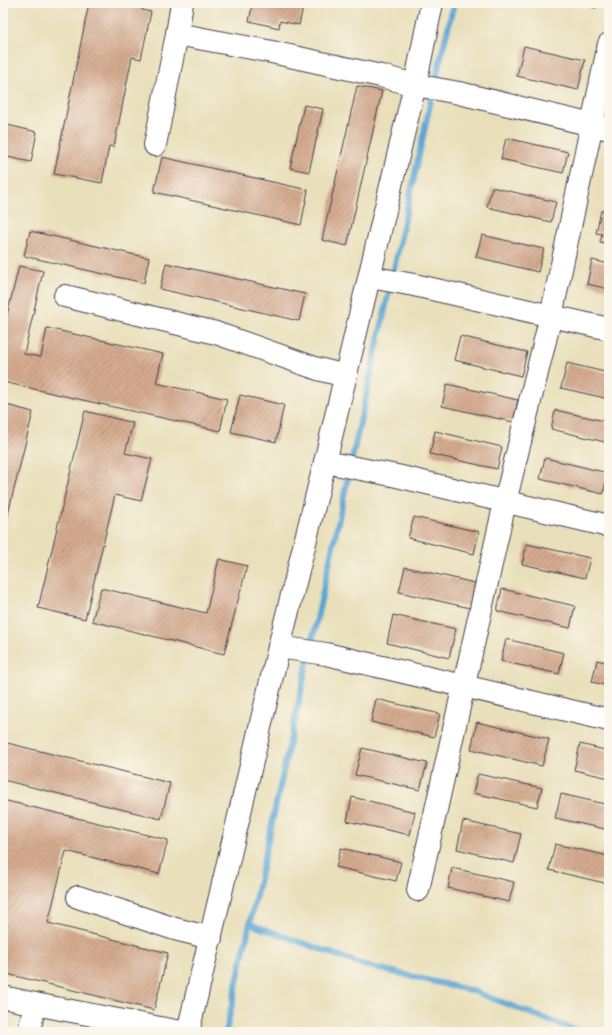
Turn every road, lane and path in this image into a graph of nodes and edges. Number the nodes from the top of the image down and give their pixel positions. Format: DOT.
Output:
graph roads {
  1 [pos="182,3"];
  2 [pos="432,3"];
  3 [pos="177,34"];
  4 [pos="609,44"];
  5 [pos="437,89"];
  6 [pos="601,127"];
  7 [pos="155,145"];
  8 [pos="393,281"];
  9 [pos="65,296"];
  10 [pos="551,316"];
  11 [pos="609,330"];
  12 [pos="346,376"];
  13 [pos="334,464"];
  14 [pos="505,502"];
  15 [pos="609,526"];
  16 [pos="287,649"];
  17 [pos="463,686"];
  18 [pos="609,720"];
  19 [pos="418,890"];
  20 [pos="78,897"];
  21 [pos="211,938"];
  22 [pos="3,997"];
  23 [pos="35,1004"];
  24 [pos="28,1032"];
  25 [pos="181,1032"];
  26 [pos="188,1032"];
  1 -- 3 [label="street"];
  2 -- 5 [label="street"];
  3 -- 5 [label="street"];
  3 -- 7 [label="street"];
  4 -- 6 [label="street"];
  5 -- 6 [label="street"];
  5 -- 8 [label="street"];
  6 -- 10 [label="street"];
  8 -- 10 [label="street"];
  8 -- 12 [label="street"];
  9 -- 12 [label="street"];
  10 -- 11 [label="street"];
  10 -- 14 [label="street"];
  12 -- 13 [label="street"];
  13 -- 14 [label="street"];
  13 -- 16 [label="street"];
  14 -- 15 [label="street"];
  14 -- 17 [label="street"];
  16 -- 17 [label="street"];
  16 -- 21 [label="street"];
  17 -- 18 [label="street"];
  17 -- 19 [label="street"];
  20 -- 21 [label="street"];
  21 -- 26 [label="street"];
  22 -- 23 [label="street"];
  23 -- 24 [label="street"];
  23 -- 25 [label="street"];
}
